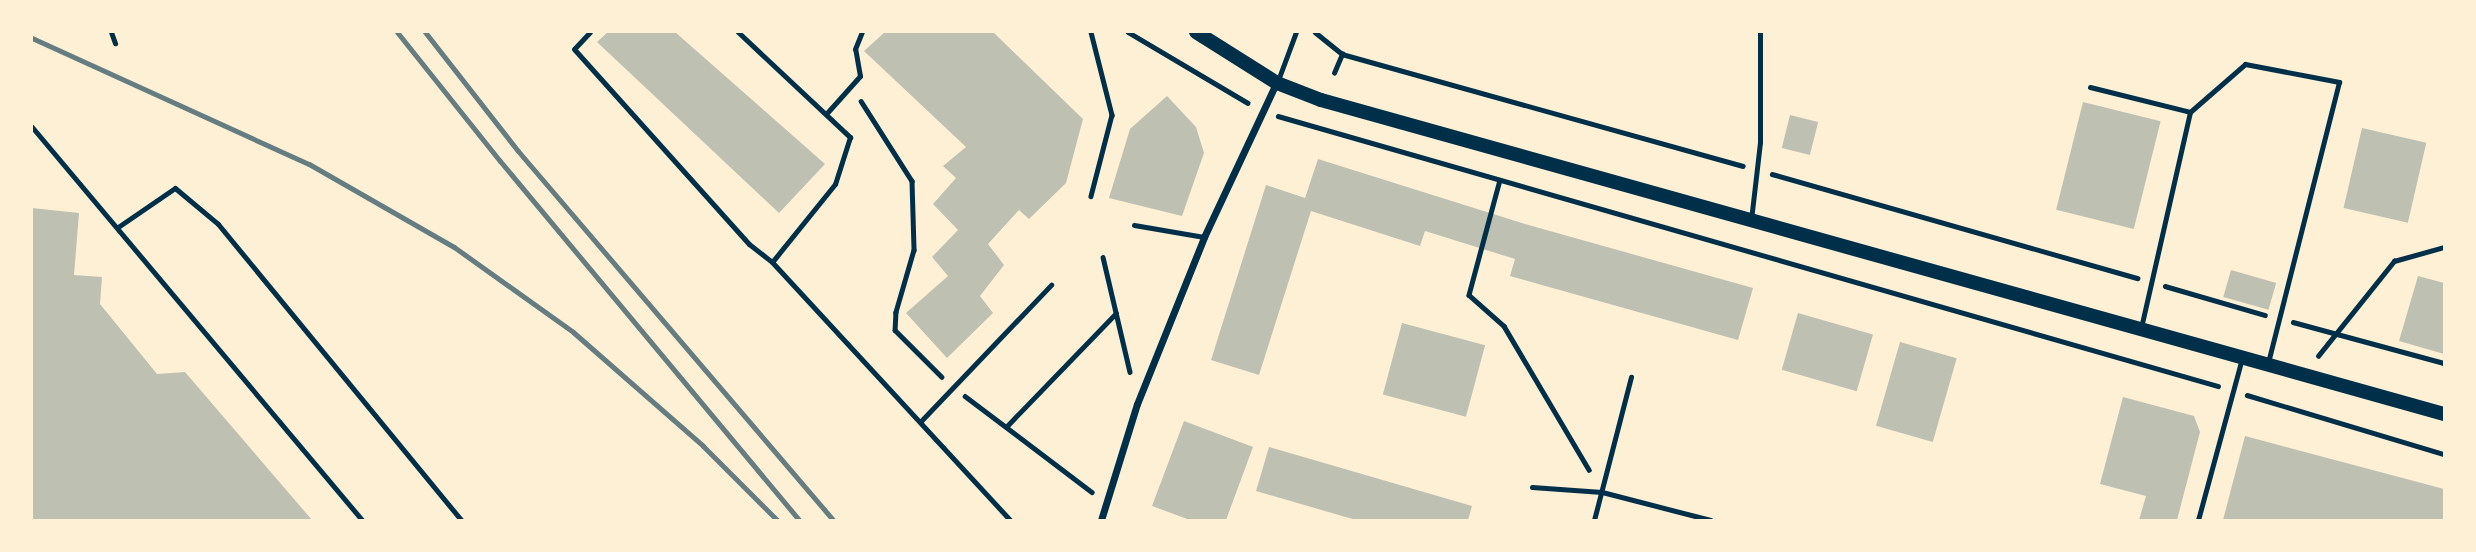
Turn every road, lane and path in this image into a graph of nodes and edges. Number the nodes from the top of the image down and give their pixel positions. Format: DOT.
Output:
graph roads {
  1 [pos="111,32"];
  2 [pos="590,32"];
  3 [pos="738,32"];
  4 [pos="862,32"];
  5 [pos="1091,32"];
  6 [pos="1128,32"];
  7 [pos="1196,32"];
  8 [pos="1296,32"];
  9 [pos="1315,32"];
  10 [pos="1760,32"];
  11 [pos="115,43"];
  12 [pos="1342,54"];
  13 [pos="1334,73"];
  14 [pos="1277,83"];
  15 [pos="852,85"];
  16 [pos="2090,88"];
  17 [pos="1263,112"];
  18 [pos="2190,112"];
  19 [pos="826,114"];
  20 [pos="32,127"];
  21 [pos="1757,169"];
  22 [pos="1500,180"];
  23 [pos="1091,196"];
  24 [pos="1751,220"];
  25 [pos="1135,225"];
  26 [pos="118,227"];
  27 [pos="1204,237"];
  28 [pos="2445,247"];
  29 [pos="1103,257"];
  30 [pos="772,262"];
  31 [pos="2151,282"];
  32 [pos="1051,285"];
  33 [pos="1116,313"];
  34 [pos="2279,319"];
  35 [pos="2140,330"];
  36 [pos="2337,333"];
  37 [pos="2242,358"];
  38 [pos="2445,363"];
  39 [pos="2267,365"];
  40 [pos="2304,374"];
  41 [pos="1631,377"];
  42 [pos="953,387"];
  43 [pos="2233,391"];
  44 [pos="1137,404"];
  45 [pos="2445,414"];
  46 [pos="920,422"];
  47 [pos="1006,427"];
  48 [pos="2445,454"];
  49 [pos="1532,487"];
  50 [pos="1602,492"];
  51 [pos="1106,503"];
  52 [pos="362,520"];
  53 [pos="461,520"];
  54 [pos="1010,520"];
  55 [pos="1101,520"];
  56 [pos="1594,520"];
  57 [pos="1710,520"];
  58 [pos="2198,520"];
  1 -- 11 [label="lane"];
  2 -- 30 [label="lane"];
  3 -- 19 [label="lane"];
  4 -- 15 [label="lane"];
  5 -- 23 [label="path"];
  6 -- 17 [label="path"];
  7 -- 14 [label="main road"];
  8 -- 14 [label="lane"];
  9 -- 12 [label="path"];
  10 -- 21 [label="lane"];
  12 -- 13 [label="path"];
  12 -- 21 [label="path"];
  14 -- 17 [label="street"];
  14 -- 24 [label="main road"];
  15 -- 19 [label="lane"];
  15 -- 42 [label="path"];
  16 -- 18 [label="lane"];
  17 -- 22 [label="path"];
  17 -- 27 [label="street"];
  18 -- 31 [label="lane"];
  18 -- 34 [label="lane"];
  19 -- 30 [label="lane"];
  20 -- 26 [label="lane"];
  21 -- 24 [label="lane"];
  21 -- 31 [label="path"];
  22 -- 43 [label="path"];
  22 -- 50 [label="path"];
  24 -- 35 [label="main road"];
  25 -- 27 [label="lane"];
  26 -- 52 [label="lane"];
  26 -- 53 [label="lane"];
  27 -- 44 [label="street"];
  28 -- 36 [label="path"];
  29 -- 33 [label="path"];
  30 -- 46 [label="lane"];
  31 -- 34 [label="path"];
  31 -- 35 [label="lane"];
  32 -- 42 [label="lane"];
  33 -- 44 [label="path"];
  33 -- 47 [label="path"];
  34 -- 36 [label="path"];
  34 -- 39 [label="lane"];
  35 -- 37 [label="main road"];
  36 -- 38 [label="path"];
  36 -- 40 [label="path"];
  37 -- 39 [label="main road"];
  37 -- 43 [label="lane"];
  39 -- 40 [label="main road"];
  40 -- 45 [label="main road"];
  41 -- 50 [label="lane"];
  42 -- 46 [label="lane"];
  42 -- 47 [label="path"];
  43 -- 48 [label="path"];
  43 -- 58 [label="lane"];
  44 -- 51 [label="street"];
  46 -- 54 [label="lane"];
  47 -- 51 [label="path"];
  49 -- 50 [label="lane"];
  50 -- 56 [label="lane"];
  50 -- 57 [label="lane"];
  51 -- 55 [label="street"];
}
